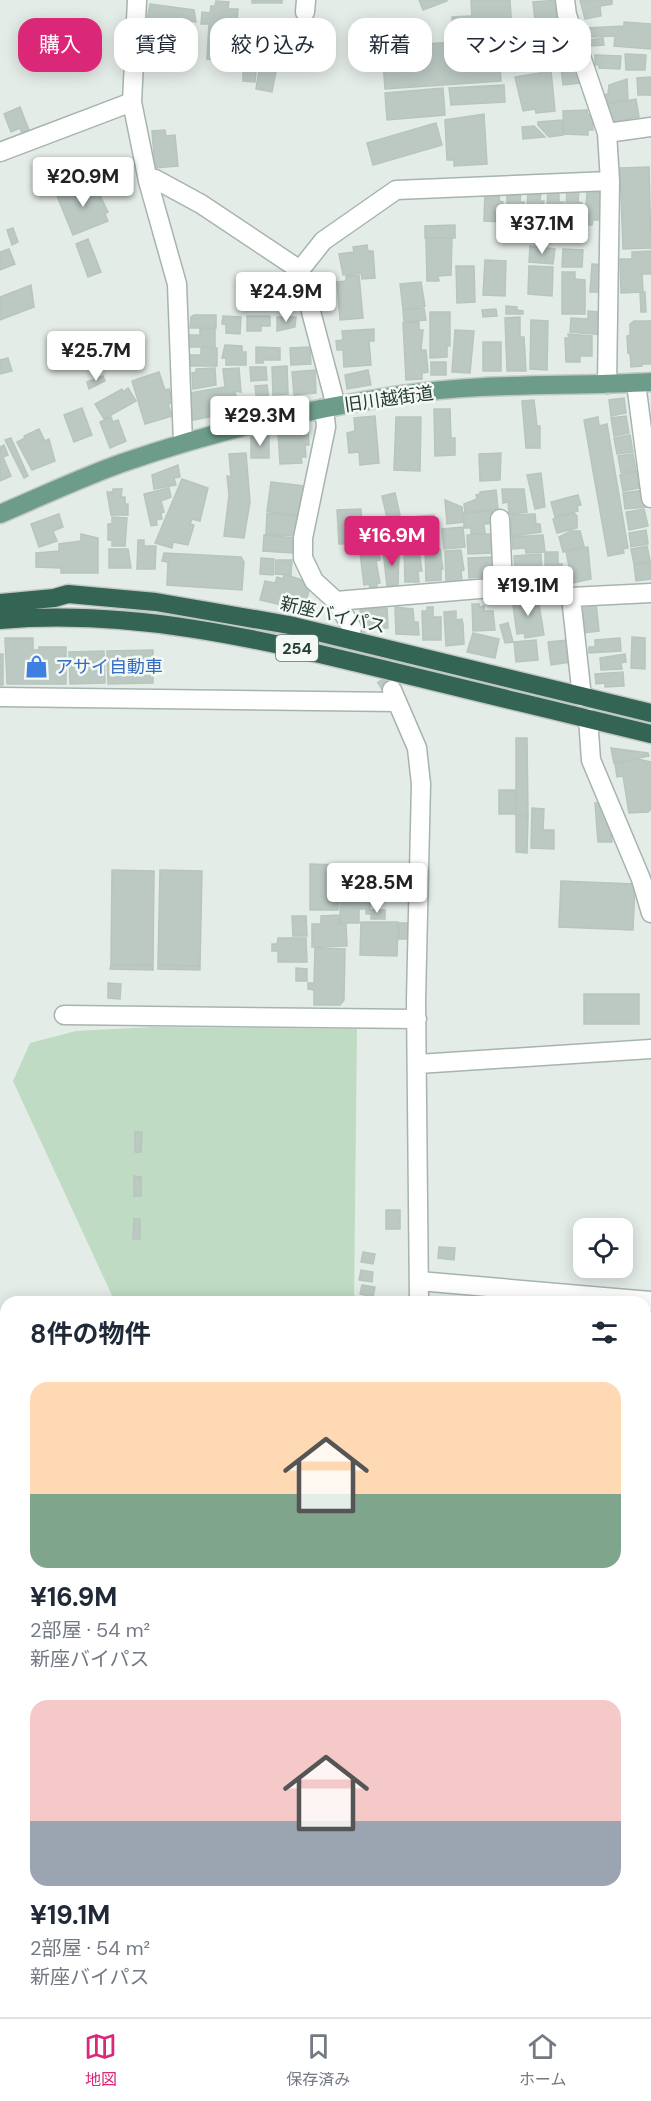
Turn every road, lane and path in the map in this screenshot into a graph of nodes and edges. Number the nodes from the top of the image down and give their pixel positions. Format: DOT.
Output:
graph roads {
  1 [pos="137,0"];
  2 [pos="565,0"];
  3 [pos="132,102"];
  4 [pos="651,127"];
  5 [pos="608,133"];
  6 [pos="0,152"];
  7 [pos="148,181"];
  8 [pos="610,181"];
  9 [pos="300,270"];
  10 [pos="643,383"];
  11 [pos="607,384"];
  12 [pos="330,407"];
  13 [pos="183,443"];
  14 [pos="651,498"];
  15 [pos="0,514"];
  16 [pos="500,519"];
  17 [pos="526,585"];
  18 [pos="503,587"];
  19 [pos="0,591"];
  20 [pos="651,593"];
  21 [pos="68,594"];
  22 [pos="336,601"];
  23 [pos="0,603"];
  24 [pos="0,620"];
  25 [pos="352,628"];
  26 [pos="0,697"];
  27 [pos="582,697"];
  28 [pos="651,713"];
  29 [pos="588,718"];
  30 [pos="651,734"];
  31 [pos="651,913"];
  32 [pos="64,1015"];
  33 [pos="417,1019"];
  34 [pos="651,1049"];
  35 [pos="418,1064"];
  36 [pos="419,1281"];
  37 [pos="419,1296"];
  38 [pos="593,1296"];
  1 -- 3 [label="street"];
  2 -- 5 [label="street"];
  3 -- 6 [label="street"];
  3 -- 7 [label="street"];
  4 -- 5 [label="street"];
  5 -- 8 [label="street"];
  7 -- 9 [label="street"];
  7 -- 13 [label="street"];
  8 -- 9 [label="street"];
  8 -- 11 [label="street"];
  9 -- 12 [label="street"];
  10 -- 11 [label="main road, 旧川越街道"];
  10 -- 14 [label="street"];
  11 -- 12 [label="main road, 旧川越街道"];
  12 -- 13 [label="main road, 旧川越街道"];
  12 -- 22 [label="street"];
  13 -- 15 [label="main road, 旧川越街道"];
  16 -- 18 [label="street"];
  17 -- 18 [label="street"];
  18 -- 22 [label="street"];
  19 -- 21 [label="highway, 254"];
  20 -- 27 [label="street"];
  21 -- 23 [label="highway, 新座バイパス / 254"];
  21 -- 27 [label="highway, 新座バイパス / 254"];
  22 -- 25 [label="street"];
  24 -- 29 [label="highway, 254"];
  26 -- 33 [label="street"];
  27 -- 28 [label="highway, 新座バイパス / 254"];
  29 -- 30 [label="highway, 254"];
  29 -- 31 [label="street"];
  32 -- 33 [label="street"];
  33 -- 35 [label="street"];
  34 -- 35 [label="street"];
  35 -- 36 [label="street"];
  36 -- 37 [label="street"];
  36 -- 38 [label="street"];
}
